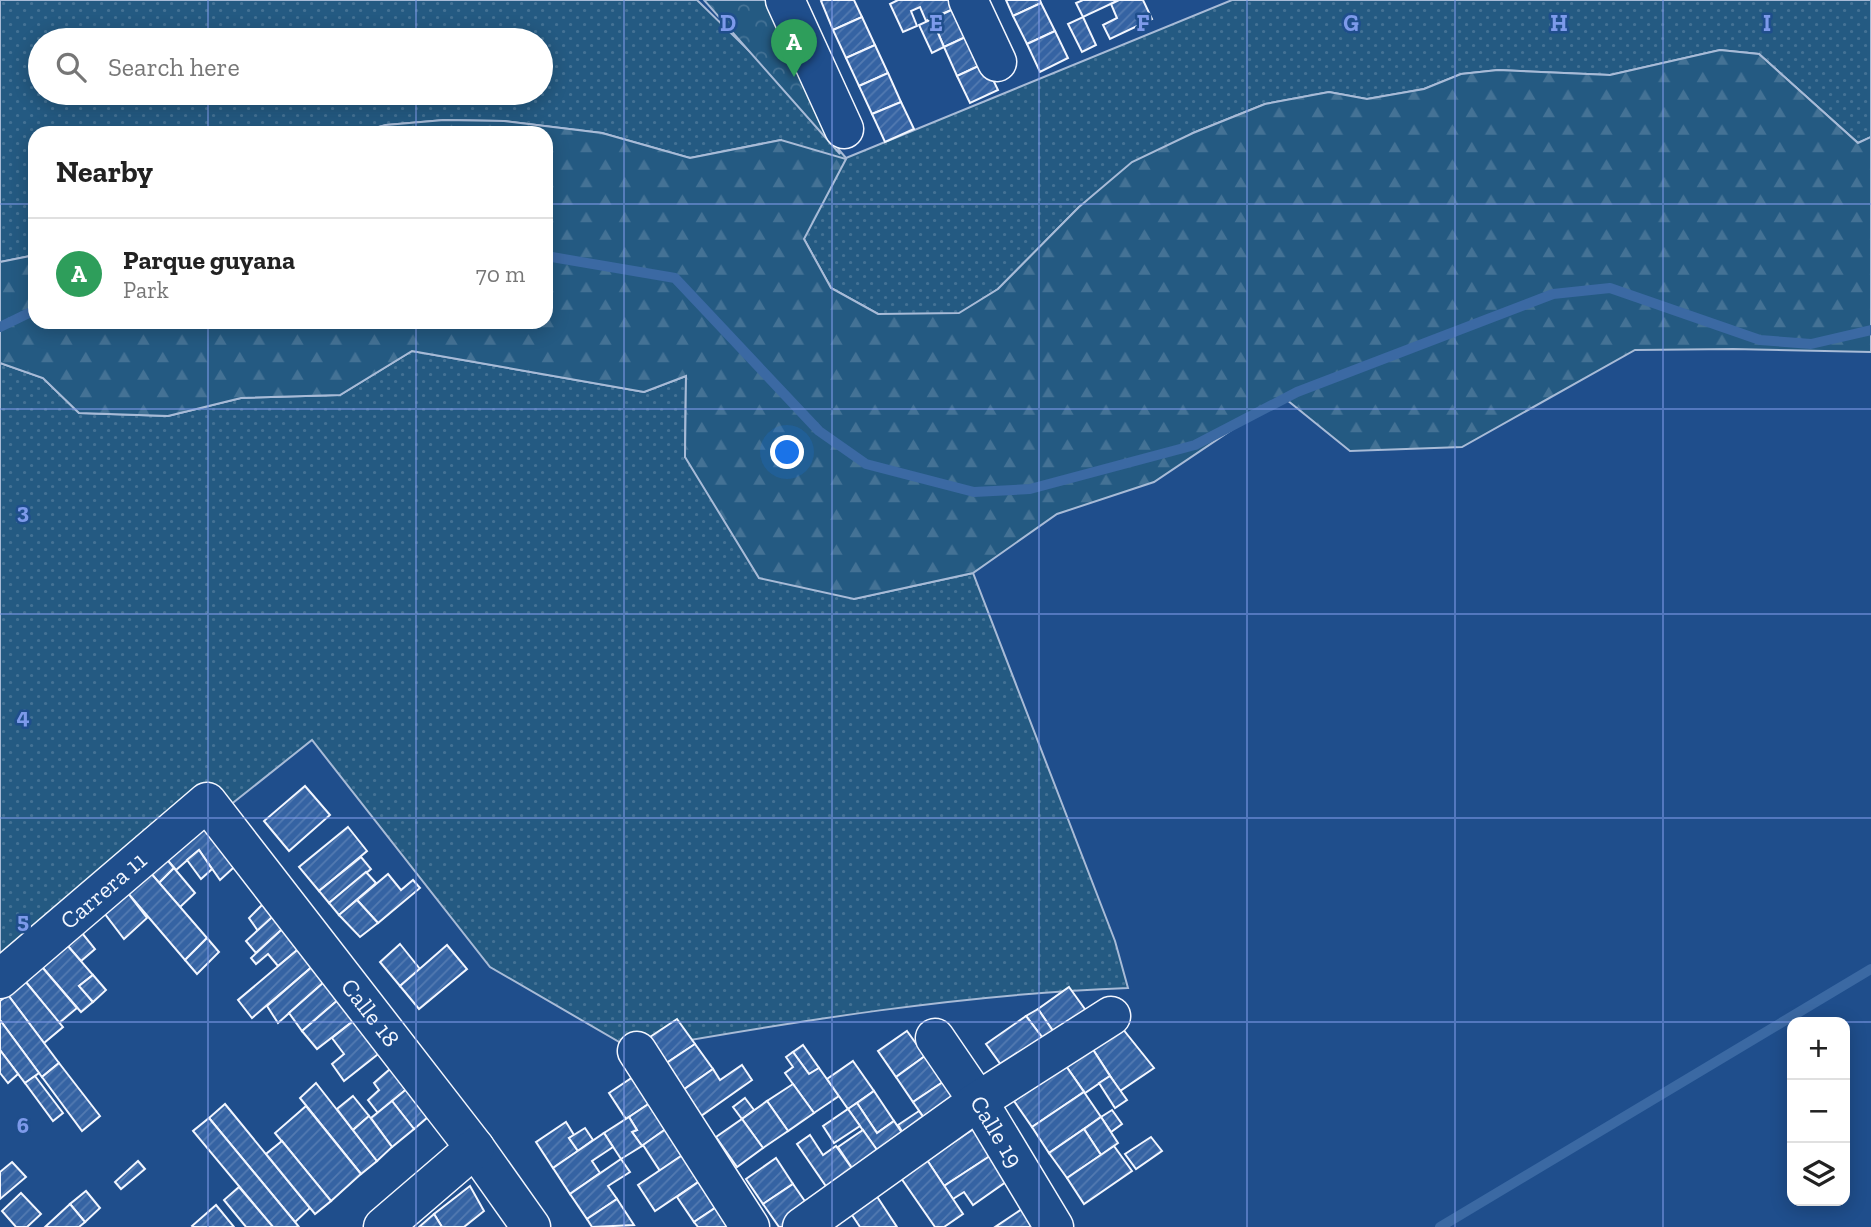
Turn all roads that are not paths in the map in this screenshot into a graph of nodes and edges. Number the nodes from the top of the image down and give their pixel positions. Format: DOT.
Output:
graph roads {
  1 [pos="785,0"];
  2 [pos="968,0"];
  3 [pos="997,62"];
  4 [pos="844,129"];
  5 [pos="207,802"];
  6 [pos="0,979"];
  7 [pos="1111,1016"];
  8 [pos="935,1038"];
  9 [pos="637,1051"];
  10 [pos="978,1101"];
  11 [pos="475,1148"];
  12 [pos="383,1227"];
  13 [pos="531,1227"];
  14 [pos="750,1227"];
  15 [pos="802,1227"];
  16 [pos="1054,1227"];
  1 -- 4 [label="street"];
  2 -- 3 [label="street"];
  5 -- 6 [label="street, Carrera 11"];
  5 -- 11 [label="street, Calle 18"];
  7 -- 10 [label="street"];
  8 -- 10 [label="street, Calle 19"];
  9 -- 14 [label="street"];
  10 -- 15 [label="street"];
  10 -- 16 [label="street, Calle 19"];
  11 -- 12 [label="street"];
  11 -- 13 [label="street, Calle 18"];
}
